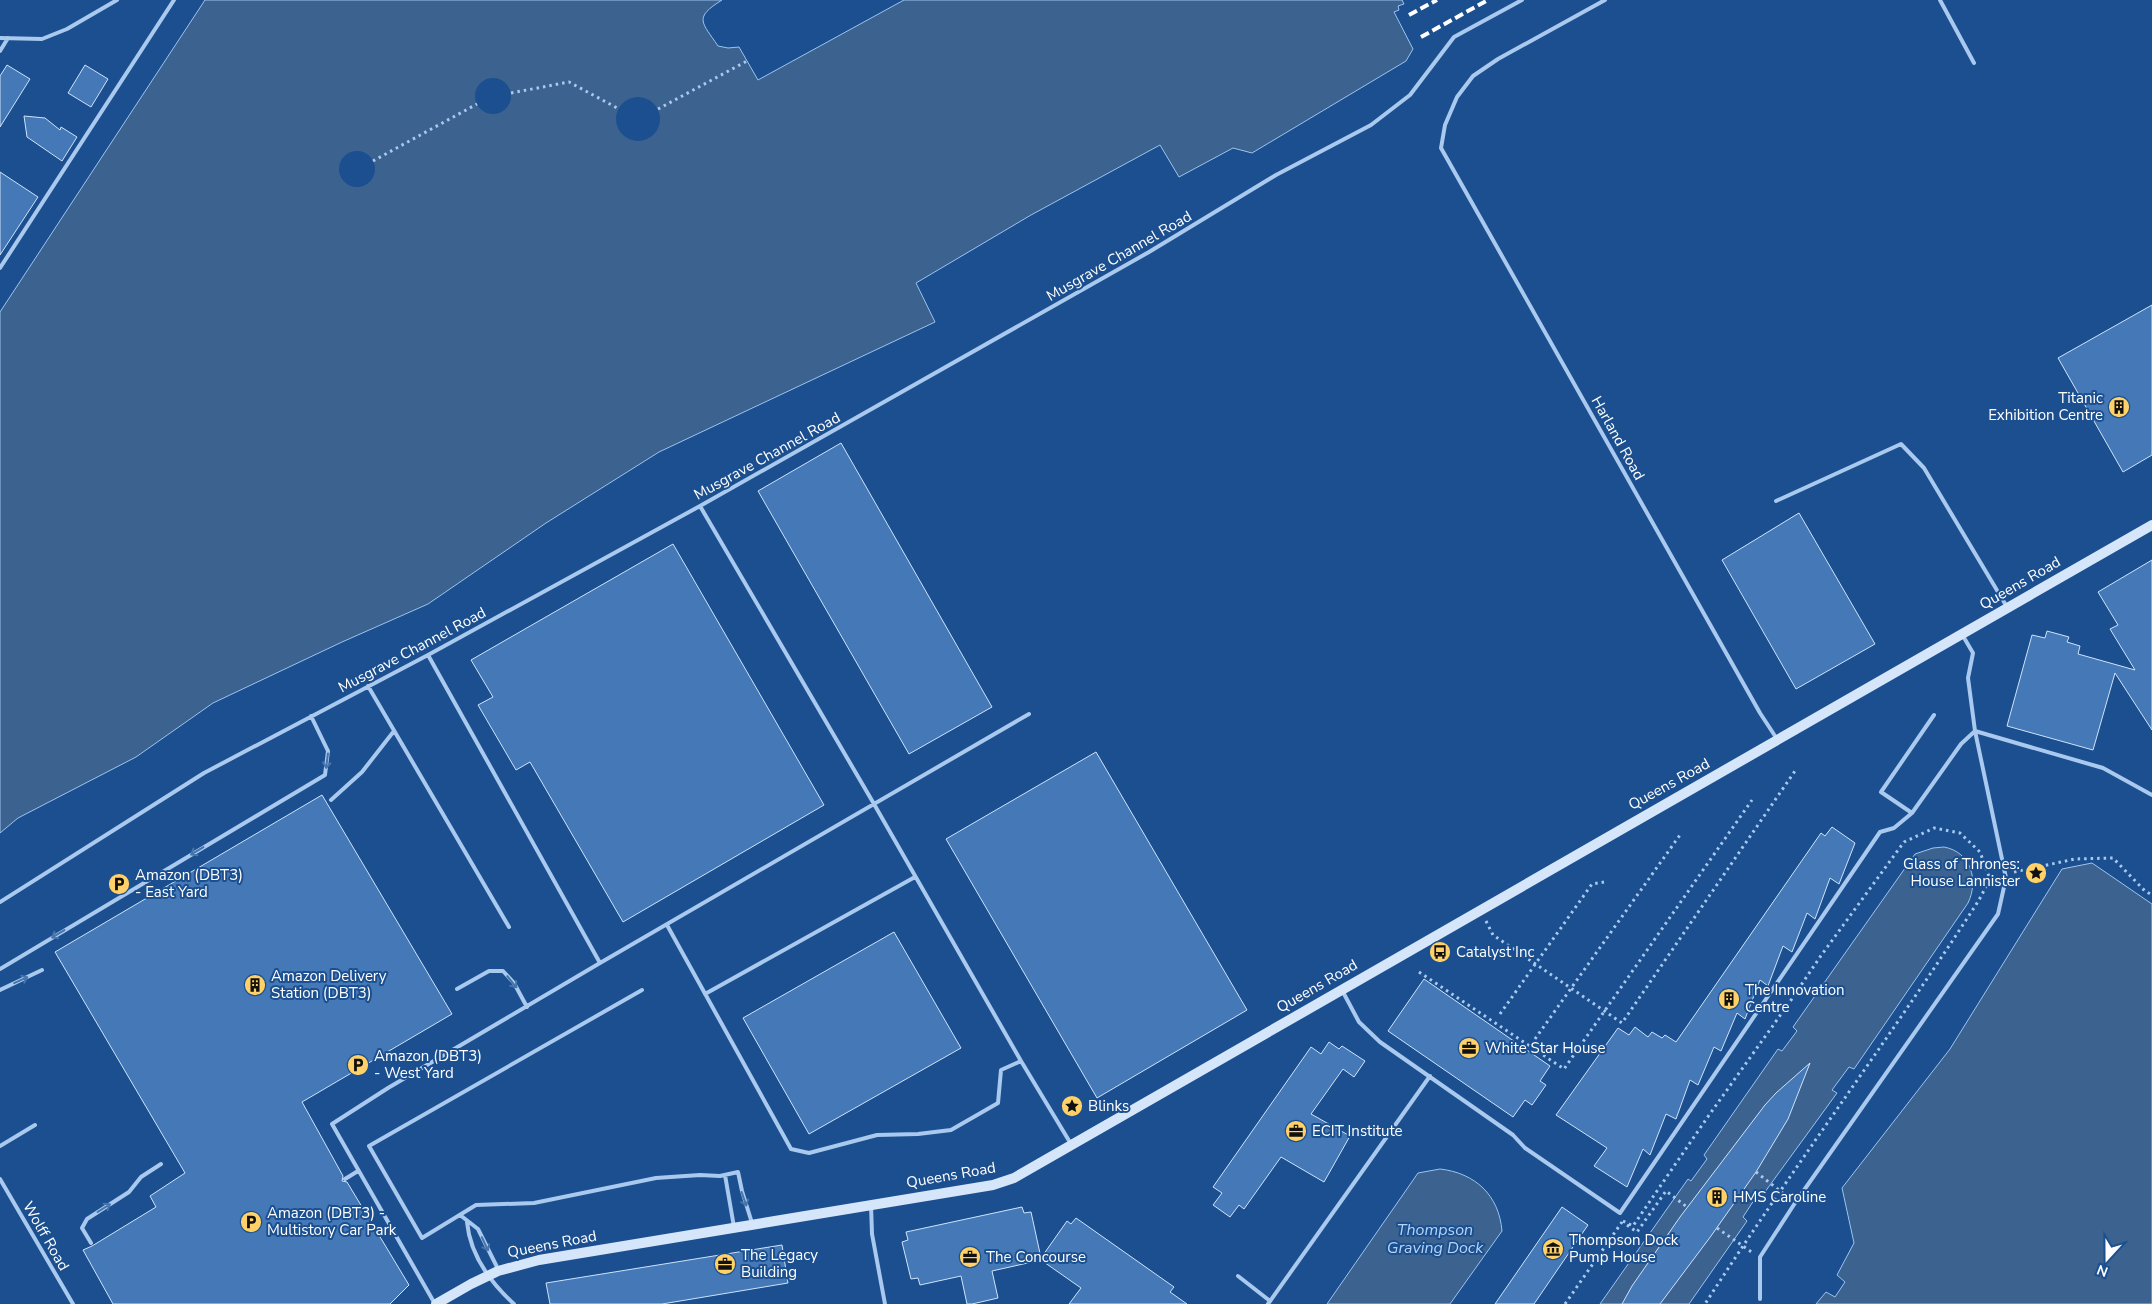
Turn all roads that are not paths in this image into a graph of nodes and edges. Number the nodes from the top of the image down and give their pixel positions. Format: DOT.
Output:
graph roads {
  1 [pos="117,0"];
  2 [pos="174,0"];
  3 [pos="1522,0"];
  4 [pos="1605,0"];
  5 [pos="1940,0"];
  6 [pos="0,38"];
  7 [pos="8,38"];
  8 [pos="0,51"];
  9 [pos="1974,64"];
  10 [pos="0,268"];
  11 [pos="1776,501"];
  12 [pos="700,506"];
  13 [pos="2152,525"];
  14 [pos="2007,608"];
  15 [pos="1962,634"];
  16 [pos="428,654"];
  17 [pos="368,686"];
  18 [pos="1029,714"];
  19 [pos="1934,715"];
  20 [pos="311,716"];
  21 [pos="394,731"];
  22 [pos="1975,731"];
  23 [pos="1777,739"];
  24 [pos="2152,795"];
  25 [pos="330,800"];
  26 [pos="874,804"];
  27 [pos="1912,813"];
  28 [pos="915,877"];
  29 [pos="0,902"];
  30 [pos="667,926"];
  31 [pos="509,927"];
  32 [pos="600,963"];
  33 [pos="0,969"];
  34 [pos="42,970"];
  35 [pos="457,988"];
  36 [pos="0,990"];
  37 [pos="642,990"];
  38 [pos="1342,990"];
  39 [pos="705,994"];
  40 [pos="527,1007"];
  41 [pos="1021,1061"];
  42 [pos="1430,1076"];
  43 [pos="35,1125"];
  44 [pos="1070,1144"];
  45 [pos="0,1146"];
  46 [pos="161,1164"];
  47 [pos="358,1171"];
  48 [pos="724,1175"];
  49 [pos="0,1179"];
  50 [pos="345,1179"];
  51 [pos="871,1205"];
  52 [pos="460,1215"];
  53 [pos="466,1222"];
  54 [pos="753,1225"];
  55 [pos="734,1227"];
  56 [pos="91,1243"];
  57 [pos="498,1271"];
  58 [pos="487,1276"];
  59 [pos="1238,1276"];
  60 [pos="1760,1299"];
  61 [pos="1269,1302"];
  62 [pos="73,1304"];
  63 [pos="435,1304"];
  64 [pos="514,1304"];
  65 [pos="885,1304"];
  1 -- 7 [label="lane"];
  2 -- 10 [label="lane"];
  3 -- 12 [label="lane, Musgrave Channel Road"];
  4 -- 23 [label="lane, Harland Road"];
  5 -- 9 [label="lane"];
  6 -- 7 [label="lane"];
  7 -- 8 [label="lane"];
  11 -- 14 [label="lane"];
  12 -- 16 [label="lane, Musgrave Channel Road"];
  12 -- 26 [label="lane"];
  13 -- 14 [label="street, Queens Road"];
  14 -- 15 [label="street, Queens Road"];
  15 -- 22 [label="lane"];
  15 -- 23 [label="street, Queens Road"];
  16 -- 17 [label="lane, Musgrave Channel Road"];
  16 -- 32 [label="lane"];
  17 -- 20 [label="lane, Musgrave Channel Road"];
  17 -- 21 [label="lane"];
  18 -- 26 [label="lane"];
  19 -- 27 [label="lane"];
  20 -- 29 [label="lane, Musgrave Channel Road"];
  20 -- 33 [label="lane, one-way"];
  21 -- 25 [label="lane"];
  21 -- 31 [label="lane"];
  22 -- 24 [label="lane"];
  22 -- 27 [label="lane"];
  22 -- 60 [label="lane"];
  23 -- 38 [label="street, Queens Road"];
  26 -- 28 [label="lane"];
  26 -- 30 [label="lane"];
  27 -- 42 [label="lane"];
  28 -- 39 [label="lane"];
  28 -- 41 [label="lane"];
  30 -- 32 [label="lane"];
  30 -- 39 [label="lane"];
  32 -- 40 [label="lane"];
  36 -- 34 [label="lane, one-way"];
  35 -- 40 [label="lane, one-way"];
  37 -- 52 [label="lane"];
  38 -- 42 [label="lane"];
  38 -- 44 [label="street, Queens Road"];
  39 -- 41 [label="lane"];
  40 -- 47 [label="lane"];
  41 -- 44 [label="lane"];
  42 -- 61 [label="lane"];
  43 -- 45 [label="lane"];
  44 -- 51 [label="street, Queens Road"];
  56 -- 46 [label="lane, one-way"];
  47 -- 50 [label="lane"];
  47 -- 63 [label="lane"];
  48 -- 52 [label="lane"];
  48 -- 54 [label="lane, one-way"];
  48 -- 55 [label="lane"];
  49 -- 62 [label="lane, Wolff Road"];
  51 -- 54 [label="street, Queens Road"];
  51 -- 65 [label="lane"];
  52 -- 53 [label="lane"];
  53 -- 57 [label="lane, one-way"];
  53 -- 58 [label="lane"];
  54 -- 55 [label="street, Queens Road"];
  55 -- 57 [label="street, Queens Road"];
  57 -- 58 [label="street, Queens Road"];
  58 -- 63 [label="street, Queens Road"];
  58 -- 64 [label="lane"];
  59 -- 61 [label="lane"];
}
